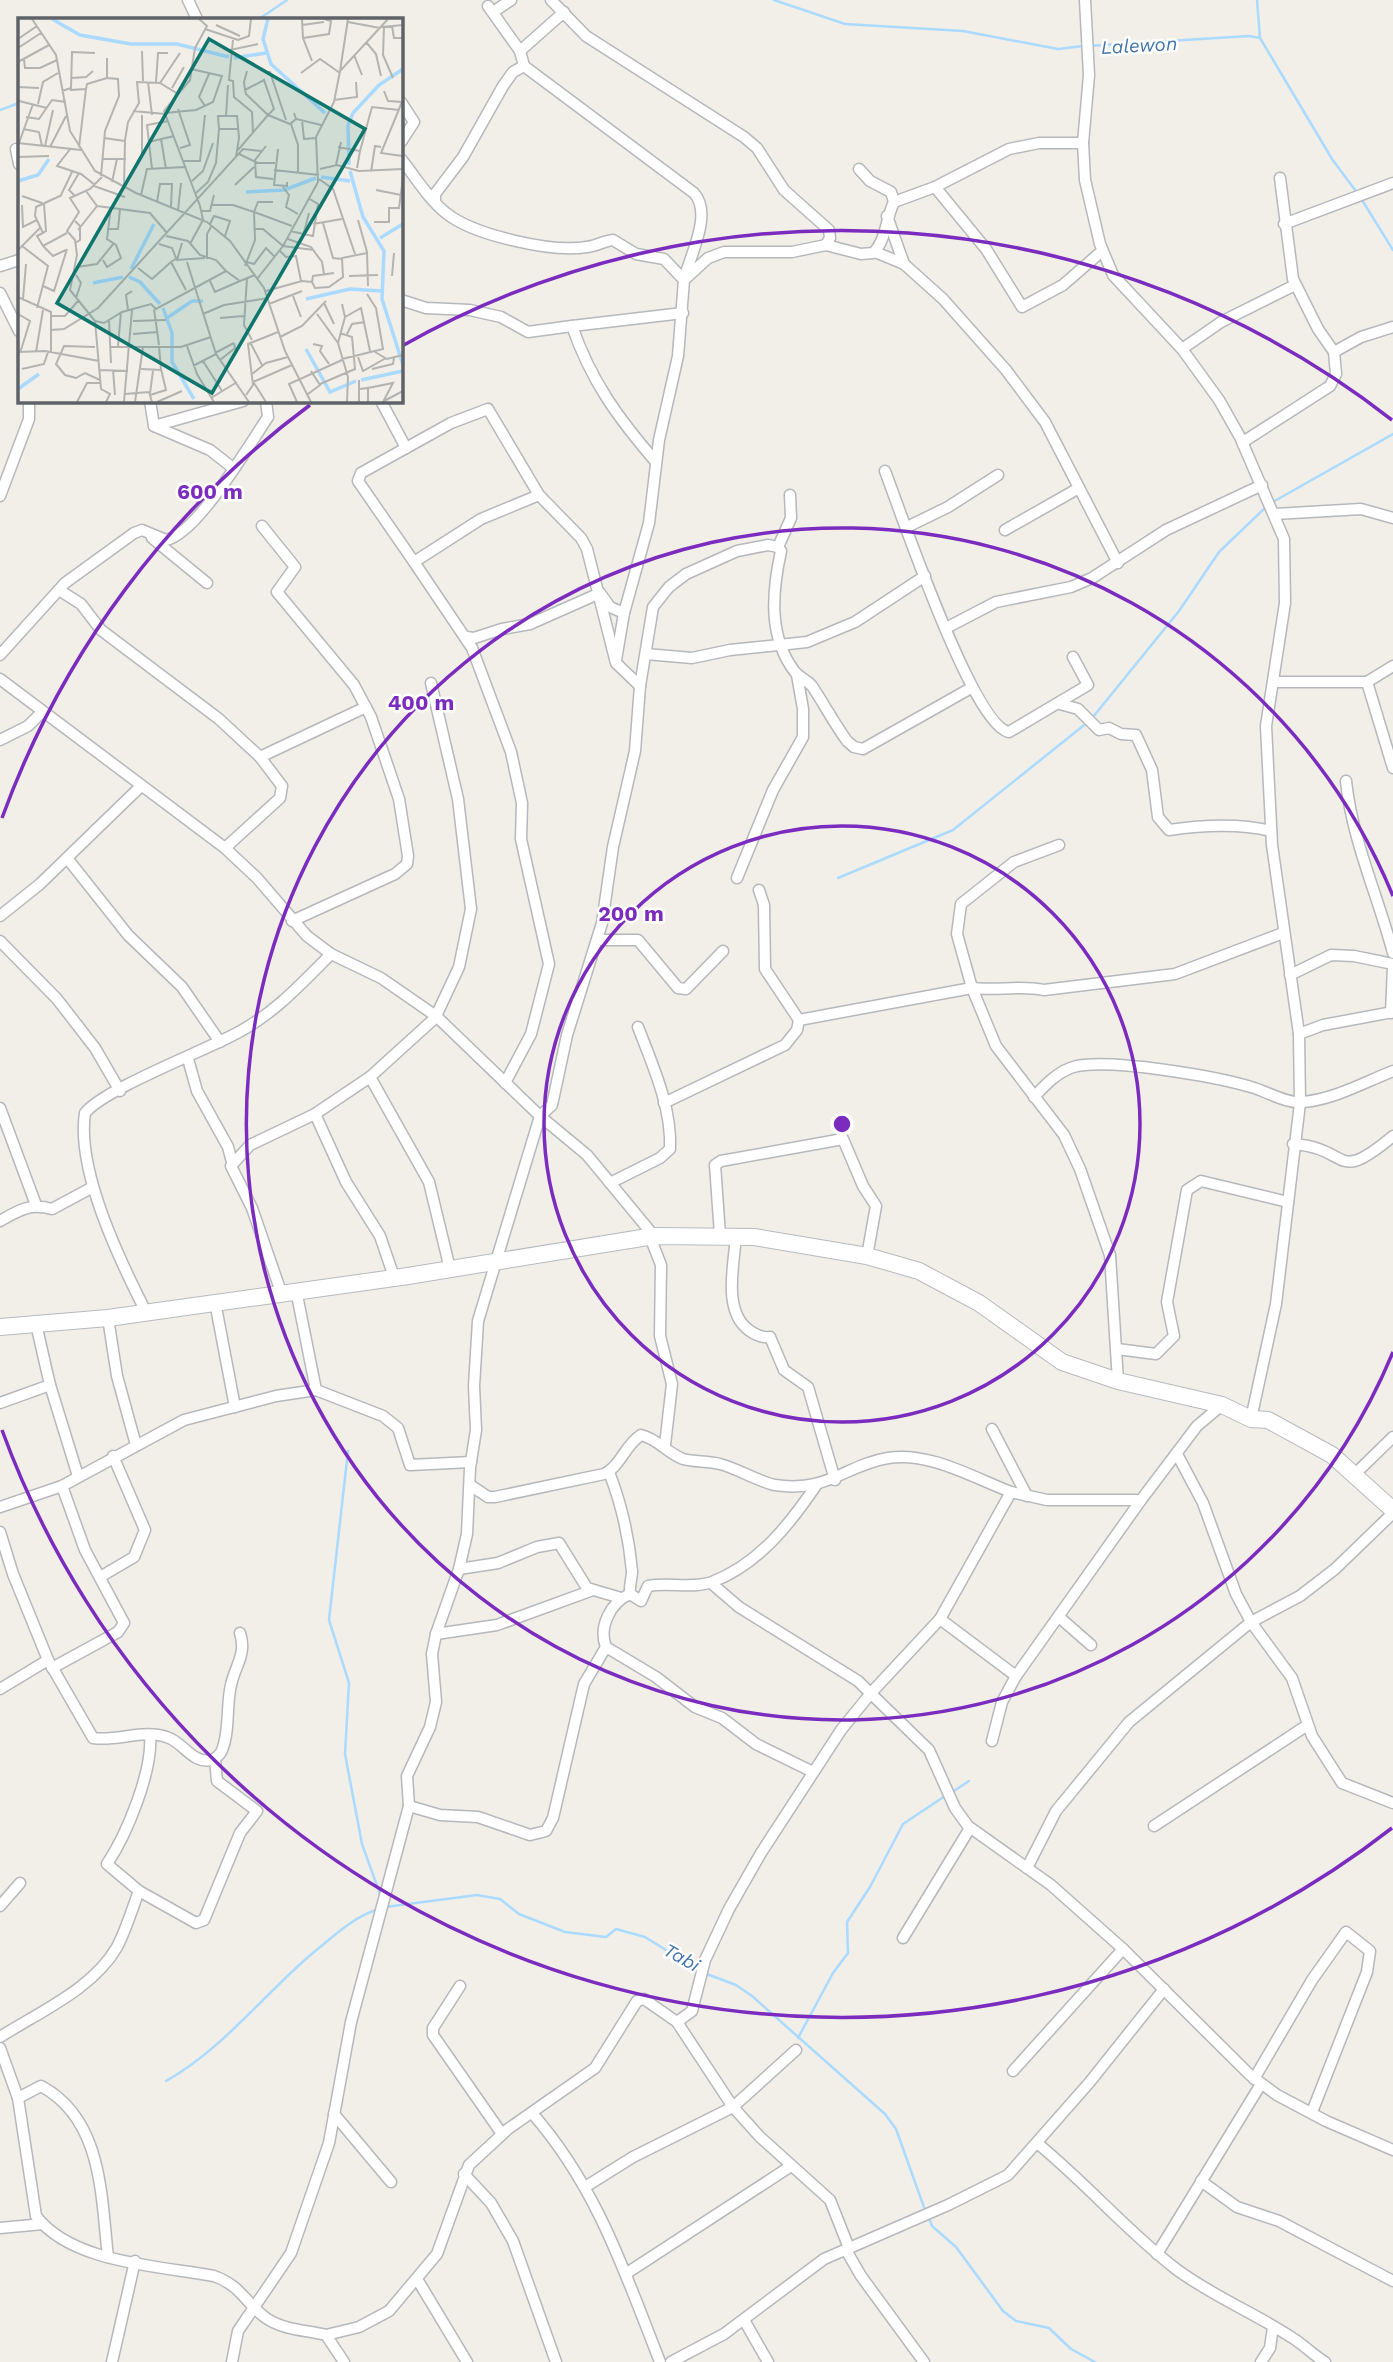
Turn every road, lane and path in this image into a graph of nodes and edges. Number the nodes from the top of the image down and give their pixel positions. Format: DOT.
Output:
graph roads {
  1 [pos="188,0"];
  2 [pos="511,0"];
  3 [pos="551,0"];
  4 [pos="1085,0"];
  5 [pos="564,12"];
  6 [pos="197,18"];
  7 [pos="520,51"];
  8 [pos="524,66"];
  9 [pos="402,104"];
  10 [pos="402,140"];
  11 [pos="1083,143"];
  12 [pos="16,149"];
  13 [pos="18,159"];
  14 [pos="402,160"];
  15 [pos="859,169"];
  16 [pos="1280,178"];
  17 [pos="1393,183"];
  18 [pos="935,187"];
  19 [pos="435,202"];
  20 [pos="894,202"];
  21 [pos="887,216"];
  22 [pos="1284,224"];
  23 [pos="826,245"];
  24 [pos="1102,251"];
  25 [pos="875,252"];
  26 [pos="18,260"];
  27 [pos="904,264"];
  28 [pos="0,266"];
  29 [pos="684,280"];
  30 [pos="1295,285"];
  31 [pos="0,293"];
  32 [pos="402,300"];
  33 [pos="683,313"];
  34 [pos="572,326"];
  35 [pos="1393,327"];
  36 [pos="18,329"];
  37 [pos="1182,349"];
  38 [pos="1334,352"];
  39 [pos="29,402"];
  40 [pos="150,402"];
  41 [pos="239,402"];
  42 [pos="266,402"];
  43 [pos="382,402"];
  44 [pos="153,426"];
  45 [pos="1243,442"];
  46 [pos="406,448"];
  47 [pos="656,462"];
  48 [pos="233,468"];
  49 [pos="886,471"];
  50 [pos="998,475"];
  51 [pos="1262,485"];
  52 [pos="1079,488"];
  53 [pos="1,492"];
  54 [pos="539,495"];
  55 [pos="790,495"];
  56 [pos="1275,514"];
  57 [pos="1393,518"];
  58 [pos="262,526"];
  59 [pos="907,527"];
  60 [pos="142,530"];
  61 [pos="1005,530"];
  62 [pos="778,547"];
  63 [pos="414,562"];
  64 [pos="1118,563"];
  65 [pos="925,576"];
  66 [pos="207,583"];
  67 [pos="60,590"];
  68 [pos="600,593"];
  69 [pos="624,613"];
  70 [pos="946,628"];
  71 [pos="466,637"];
  72 [pos="782,646"];
  73 [pos="646,654"];
  74 [pos="0,655"];
  75 [pos="1073,656"];
  76 [pos="616,663"];
  77 [pos="1393,666"];
  78 [pos="797,675"];
  79 [pos="0,679"];
  80 [pos="1274,682"];
  81 [pos="1367,682"];
  82 [pos="431,683"];
  83 [pos="640,685"];
  84 [pos="971,688"];
  85 [pos="1080,692"];
  86 [pos="1060,704"];
  87 [pos="366,707"];
  88 [pos="1078,709"];
  89 [pos="42,712"];
  90 [pos="0,740"];
  91 [pos="260,757"];
  92 [pos="1393,768"];
  93 [pos="1346,781"];
  94 [pos="140,787"];
  95 [pos="1271,831"];
  96 [pos="1059,845"];
  97 [pos="225,848"];
  98 [pos="67,858"];
  99 [pos="737,878"];
  100 [pos="760,890"];
  101 [pos="0,916"];
  102 [pos="292,921"];
  103 [pos="1283,933"];
  104 [pos="597,940"];
  105 [pos="0,941"];
  106 [pos="723,951"];
  107 [pos="1393,953"];
  108 [pos="331,954"];
  109 [pos="1393,965"];
  110 [pos="1290,975"];
  111 [pos="972,988"];
  112 [pos="1392,1012"];
  113 [pos="435,1017"];
  114 [pos="799,1020"];
  115 [pos="638,1027"];
  116 [pos="1299,1034"];
  117 [pos="220,1042"];
  118 [pos="188,1059"];
  119 [pos="1393,1072"];
  120 [pos="370,1077"];
  121 [pos="505,1083"];
  122 [pos="120,1091"];
  123 [pos="1034,1097"];
  124 [pos="664,1103"];
  125 [pos="1300,1103"];
  126 [pos="0,1108"];
  127 [pos="314,1114"];
  128 [pos="540,1116"];
  129 [pos="1393,1136"];
  130 [pos="1293,1144"];
  131 [pos="232,1162"];
  132 [pos="610,1183"];
  133 [pos="93,1187"];
  134 [pos="1288,1202"];
  135 [pos="36,1205"];
  136 [pos="0,1222"];
  137 [pos="728,1235"];
  138 [pos="654,1236"];
  139 [pos="867,1256"];
  140 [pos="494,1262"];
  141 [pos="450,1269"];
  142 [pos="394,1278"];
  143 [pos="289,1291"];
  144 [pos="215,1302"];
  145 [pos="146,1312"];
  146 [pos="107,1318"];
  147 [pos="1,1324"];
  148 [pos="36,1324"];
  149 [pos="1117,1349"];
  150 [pos="1118,1381"];
  151 [pos="50,1385"];
  152 [pos="316,1391"];
  153 [pos="0,1403"];
  154 [pos="1222,1405"];
  155 [pos="235,1406"];
  156 [pos="1251,1419"];
  157 [pos="992,1429"];
  158 [pos="1393,1437"];
  159 [pos="136,1445"];
  160 [pos="665,1445"];
  161 [pos="1177,1454"];
  162 [pos="113,1456"];
  163 [pos="471,1462"];
  164 [pos="609,1472"];
  165 [pos="1355,1474"];
  166 [pos="78,1476"];
  167 [pos="835,1480"];
  168 [pos="817,1484"];
  169 [pos="470,1485"];
  170 [pos="62,1486"];
  171 [pos="1011,1492"];
  172 [pos="1027,1496"];
  173 [pos="1141,1500"];
  174 [pos="0,1507"];
  175 [pos="1393,1511"];
  176 [pos="0,1532"];
  177 [pos="459,1569"];
  178 [pos="100,1577"];
  179 [pos="711,1583"];
  180 [pos="593,1590"];
  181 [pos="626,1596"];
  182 [pos="1059,1617"];
  183 [pos="940,1619"];
  184 [pos="1251,1622"];
  185 [pos="240,1633"];
  186 [pos="436,1634"];
  187 [pos="1091,1645"];
  188 [pos="606,1647"];
  189 [pos="50,1664"];
  190 [pos="1016,1676"];
  191 [pos="0,1689"];
  192 [pos="871,1693"];
  193 [pos="1306,1726"];
  194 [pos="149,1735"];
  195 [pos="992,1741"];
  196 [pos="215,1759"];
  197 [pos="813,1772"];
  198 [pos="1393,1803"];
  199 [pos="409,1806"];
  200 [pos="1154,1826"];
  201 [pos="970,1828"];
  202 [pos="1027,1868"];
  203 [pos="20,1883"];
  204 [pos="139,1891"];
  205 [pos="0,1906"];
  206 [pos="903,1938"];
  207 [pos="1123,1949"];
  208 [pos="460,1986"];
  209 [pos="1164,1989"];
  210 [pos="677,2022"];
  211 [pos="0,2037"];
  212 [pos="0,2048"];
  213 [pos="796,2050"];
  214 [pos="1013,2071"];
  215 [pos="1257,2081"];
  216 [pos="18,2098"];
  217 [pos="733,2107"];
  218 [pos="1312,2112"];
  219 [pos="532,2113"];
  220 [pos="334,2114"];
  221 [pos="502,2134"];
  222 [pos="1037,2143"];
  223 [pos="1393,2150"];
  224 [pos="791,2166"];
  225 [pos="464,2174"];
  226 [pos="1201,2181"];
  227 [pos="391,2182"];
  228 [pos="585,2187"];
  229 [pos="43,2224"];
  230 [pos="0,2228"];
  231 [pos="848,2249"];
  232 [pos="1157,2253"];
  233 [pos="108,2257"];
  234 [pos="135,2261"];
  235 [pos="627,2273"];
  236 [pos="417,2279"];
  237 [pos="1393,2281"];
  238 [pos="256,2307"];
  239 [pos="744,2320"];
  240 [pos="1273,2327"];
  241 [pos="326,2335"];
  242 [pos="112,2362"];
  243 [pos="232,2362"];
  244 [pos="344,2362"];
  245 [pos="467,2362"];
  246 [pos="556,2362"];
  247 [pos="660,2362"];
  248 [pos="671,2362"];
  249 [pos="768,2362"];
  250 [pos="924,2362"];
  251 [pos="1261,2362"];
  252 [pos="1325,2362"];
  1 -- 6 [label="street"];
  2 -- 7 [label="street"];
  3 -- 5 [label="street"];
  4 -- 11 [label="street"];
  5 -- 7 [label="street"];
  5 -- 23 [label="street"];
  7 -- 8 [label="street"];
  8 -- 19 [label="street"];
  8 -- 29 [label="street"];
  9 -- 10 [label="street"];
  11 -- 18 [label="street"];
  11 -- 24 [label="street"];
  12 -- 13 [label="street"];
  14 -- 19 [label="street"];
  15 -- 20 [label="street"];
  16 -- 22 [label="street"];
  17 -- 22 [label="street"];
  18 -- 20 [label="street"];
  18 -- 24 [label="street"];
  19 -- 29 [label="street"];
  20 -- 21 [label="street"];
  21 -- 25 [label="street"];
  21 -- 27 [label="street"];
  22 -- 30 [label="street"];
  23 -- 25 [label="street"];
  23 -- 29 [label="street"];
  24 -- 37 [label="street"];
  25 -- 27 [label="street"];
  26 -- 28 [label="street"];
  27 -- 52 [label="street"];
  29 -- 33 [label="street"];
  30 -- 37 [label="street"];
  30 -- 38 [label="street"];
  31 -- 36 [label="street"];
  32 -- 34 [label="street"];
  33 -- 34 [label="street"];
  33 -- 47 [label="street"];
  34 -- 47 [label="street"];
  35 -- 38 [label="street"];
  37 -- 45 [label="street"];
  38 -- 45 [label="street"];
  39 -- 53 [label="street"];
  40 -- 44 [label="street"];
  41 -- 44 [label="street"];
  42 -- 48 [label="street"];
  43 -- 46 [label="street"];
  44 -- 48 [label="street"];
  45 -- 51 [label="street"];
  46 -- 54 [label="street"];
  46 -- 63 [label="street"];
  47 -- 69 [label="street"];
  48 -- 60 [label="street"];
  49 -- 59 [label="street"];
  50 -- 59 [label="street"];
  51 -- 56 [label="street"];
  51 -- 64 [label="street"];
  52 -- 61 [label="street"];
  52 -- 64 [label="street"];
  54 -- 63 [label="street"];
  54 -- 68 [label="street"];
  55 -- 62 [label="street"];
  56 -- 57 [label="street"];
  56 -- 80 [label="street"];
  58 -- 87 [label="street"];
  59 -- 65 [label="street"];
  60 -- 66 [label="street"];
  60 -- 67 [label="street"];
  62 -- 72 [label="street"];
  62 -- 73 [label="street"];
  63 -- 71 [label="street"];
  64 -- 70 [label="street"];
  65 -- 70 [label="street"];
  65 -- 72 [label="street"];
  67 -- 74 [label="street"];
  67 -- 91 [label="street"];
  68 -- 69 [label="street"];
  68 -- 71 [label="street"];
  68 -- 76 [label="street"];
  69 -- 76 [label="street"];
  70 -- 84 [label="street"];
  71 -- 121 [label="street"];
  72 -- 73 [label="street"];
  72 -- 78 [label="street"];
  73 -- 83 [label="street"];
  75 -- 85 [label="street"];
  76 -- 83 [label="street"];
  77 -- 81 [label="street"];
  78 -- 84 [label="street"];
  78 -- 99 [label="street"];
  79 -- 89 [label="street"];
  80 -- 81 [label="street"];
  80 -- 95 [label="street"];
  81 -- 92 [label="street"];
  82 -- 113 [label="street"];
  83 -- 104 [label="street"];
  84 -- 86 [label="street"];
  85 -- 86 [label="street"];
  85 -- 88 [label="street"];
  86 -- 88 [label="street"];
  87 -- 91 [label="street"];
  87 -- 102 [label="street"];
  88 -- 95 [label="street"];
  89 -- 90 [label="street"];
  89 -- 94 [label="street"];
  91 -- 97 [label="street"];
  93 -- 107 [label="street"];
  94 -- 97 [label="street"];
  94 -- 98 [label="street"];
  95 -- 103 [label="street"];
  96 -- 111 [label="street"];
  97 -- 102 [label="street"];
  98 -- 101 [label="street"];
  98 -- 117 [label="street"];
  100 -- 114 [label="street"];
  102 -- 108 [label="street"];
  103 -- 110 [label="street"];
  103 -- 111 [label="street"];
  104 -- 106 [label="street"];
  104 -- 128 [label="street"];
  105 -- 122 [label="street"];
  108 -- 113 [label="street"];
  108 -- 117 [label="street"];
  109 -- 110 [label="street"];
  109 -- 112 [label="street"];
  110 -- 116 [label="street"];
  111 -- 114 [label="street"];
  111 -- 123 [label="street"];
  112 -- 116 [label="street"];
  113 -- 120 [label="street"];
  113 -- 121 [label="street"];
  114 -- 124 [label="street"];
  115 -- 124 [label="street"];
  116 -- 125 [label="street"];
  117 -- 118 [label="street"];
  118 -- 122 [label="street"];
  118 -- 131 [label="street"];
  119 -- 125 [label="street"];
  120 -- 127 [label="street"];
  120 -- 141 [label="street"];
  121 -- 128 [label="street"];
  122 -- 133 [label="street"];
  123 -- 125 [label="street"];
  123 -- 149 [label="street"];
  124 -- 132 [label="street"];
  125 -- 130 [label="street"];
  126 -- 135 [label="street"];
  127 -- 131 [label="street"];
  127 -- 142 [label="street"];
  128 -- 132 [label="street"];
  128 -- 140 [label="street"];
  129 -- 130 [label="street"];
  130 -- 134 [label="street"];
  131 -- 143 [label="street"];
  132 -- 138 [label="street"];
  133 -- 135 [label="street"];
  133 -- 145 [label="street"];
  134 -- 149 [label="street"];
  134 -- 156 [label="street"];
  135 -- 136 [label="street"];
  137 -- 138 [label="street"];
  137 -- 139 [label="street"];
  137 -- 139 [label="street"];
  137 -- 167 [label="street"];
  138 -- 140 [label="street"];
  138 -- 160 [label="street"];
  139 -- 150 [label="street"];
  140 -- 141 [label="street"];
  140 -- 163 [label="street"];
  141 -- 142 [label="street"];
  142 -- 143 [label="street"];
  143 -- 144 [label="street"];
  143 -- 152 [label="street"];
  144 -- 145 [label="street"];
  144 -- 155 [label="street"];
  145 -- 146 [label="street"];
  146 -- 148 [label="street"];
  146 -- 159 [label="street"];
  147 -- 148 [label="street"];
  148 -- 151 [label="street"];
  149 -- 150 [label="street"];
  150 -- 154 [label="street"];
  151 -- 153 [label="street"];
  151 -- 166 [label="street"];
  152 -- 155 [label="street"];
  152 -- 163 [label="street"];
  154 -- 156 [label="street"];
  154 -- 161 [label="street"];
  155 -- 159 [label="street"];
  156 -- 165 [label="street"];
  157 -- 172 [label="street"];
  158 -- 165 [label="street"];
  159 -- 162 [label="street"];
  160 -- 164 [label="street"];
  160 -- 168 [label="street"];
  161 -- 173 [label="street"];
  161 -- 184 [label="street"];
  162 -- 166 [label="street"];
  162 -- 178 [label="street"];
  163 -- 169 [label="street"];
  164 -- 169 [label="street"];
  164 -- 181 [label="street"];
  165 -- 175 [label="street"];
  166 -- 170 [label="street"];
  167 -- 168 [label="street"];
  167 -- 171 [label="street"];
  168 -- 179 [label="street"];
  169 -- 177 [label="street"];
  170 -- 174 [label="street"];
  170 -- 178 [label="street"];
  171 -- 172 [label="street"];
  171 -- 183 [label="street"];
  172 -- 173 [label="street"];
  173 -- 182 [label="street"];
  175 -- 184 [label="street"];
  176 -- 189 [label="street"];
  177 -- 180 [label="street"];
  177 -- 186 [label="street"];
  178 -- 189 [label="street"];
  179 -- 181 [label="street"];
  179 -- 192 [label="street"];
  180 -- 181 [label="street"];
  180 -- 186 [label="street"];
  181 -- 188 [label="street"];
  182 -- 187 [label="street"];
  182 -- 190 [label="street"];
  183 -- 190 [label="street"];
  183 -- 192 [label="street"];
  184 -- 193 [label="street"];
  184 -- 202 [label="street"];
  185 -- 196 [label="street"];
  186 -- 199 [label="street"];
  188 -- 197 [label="street"];
  188 -- 199 [label="street"];
  189 -- 191 [label="street"];
  189 -- 194 [label="street"];
  190 -- 195 [label="street"];
  192 -- 197 [label="street"];
  192 -- 201 [label="street"];
  193 -- 198 [label="street"];
  193 -- 200 [label="street"];
  194 -- 196 [label="street"];
  194 -- 204 [label="street"];
  196 -- 204 [label="street"];
  197 -- 210 [label="street"];
  199 -- 220 [label="street"];
  201 -- 202 [label="street"];
  201 -- 206 [label="street"];
  202 -- 207 [label="street"];
  203 -- 205 [label="street"];
  204 -- 211 [label="street"];
  207 -- 209 [label="street"];
  207 -- 214 [label="street"];
  208 -- 221 [label="street"];
  209 -- 215 [label="street"];
  209 -- 222 [label="street"];
  210 -- 217 [label="street"];
  210 -- 219 [label="street"];
  212 -- 216 [label="street"];
  213 -- 217 [label="street"];
  215 -- 218 [label="street"];
  215 -- 218 [label="street"];
  215 -- 226 [label="street"];
  216 -- 229 [label="street"];
  216 -- 233 [label="street"];
  217 -- 224 [label="street"];
  217 -- 228 [label="street"];
  218 -- 223 [label="street"];
  219 -- 221 [label="street"];
  219 -- 228 [label="street"];
  220 -- 227 [label="street"];
  220 -- 238 [label="street"];
  221 -- 225 [label="street"];
  222 -- 231 [label="street"];
  222 -- 232 [label="street"];
  224 -- 231 [label="street"];
  224 -- 235 [label="street"];
  225 -- 236 [label="street"];
  225 -- 246 [label="street"];
  226 -- 232 [label="street"];
  226 -- 237 [label="street"];
  228 -- 235 [label="street"];
  229 -- 230 [label="street"];
  229 -- 233 [label="street"];
  231 -- 239 [label="street"];
  231 -- 250 [label="street"];
  232 -- 240 [label="street"];
  233 -- 234 [label="street"];
  234 -- 238 [label="street"];
  234 -- 242 [label="street"];
  235 -- 247 [label="street"];
  236 -- 241 [label="street"];
  236 -- 245 [label="street"];
  238 -- 241 [label="street"];
  238 -- 243 [label="street"];
  239 -- 248 [label="street"];
  239 -- 249 [label="street"];
  240 -- 251 [label="street"];
  240 -- 252 [label="street"];
  241 -- 244 [label="street"];
}
